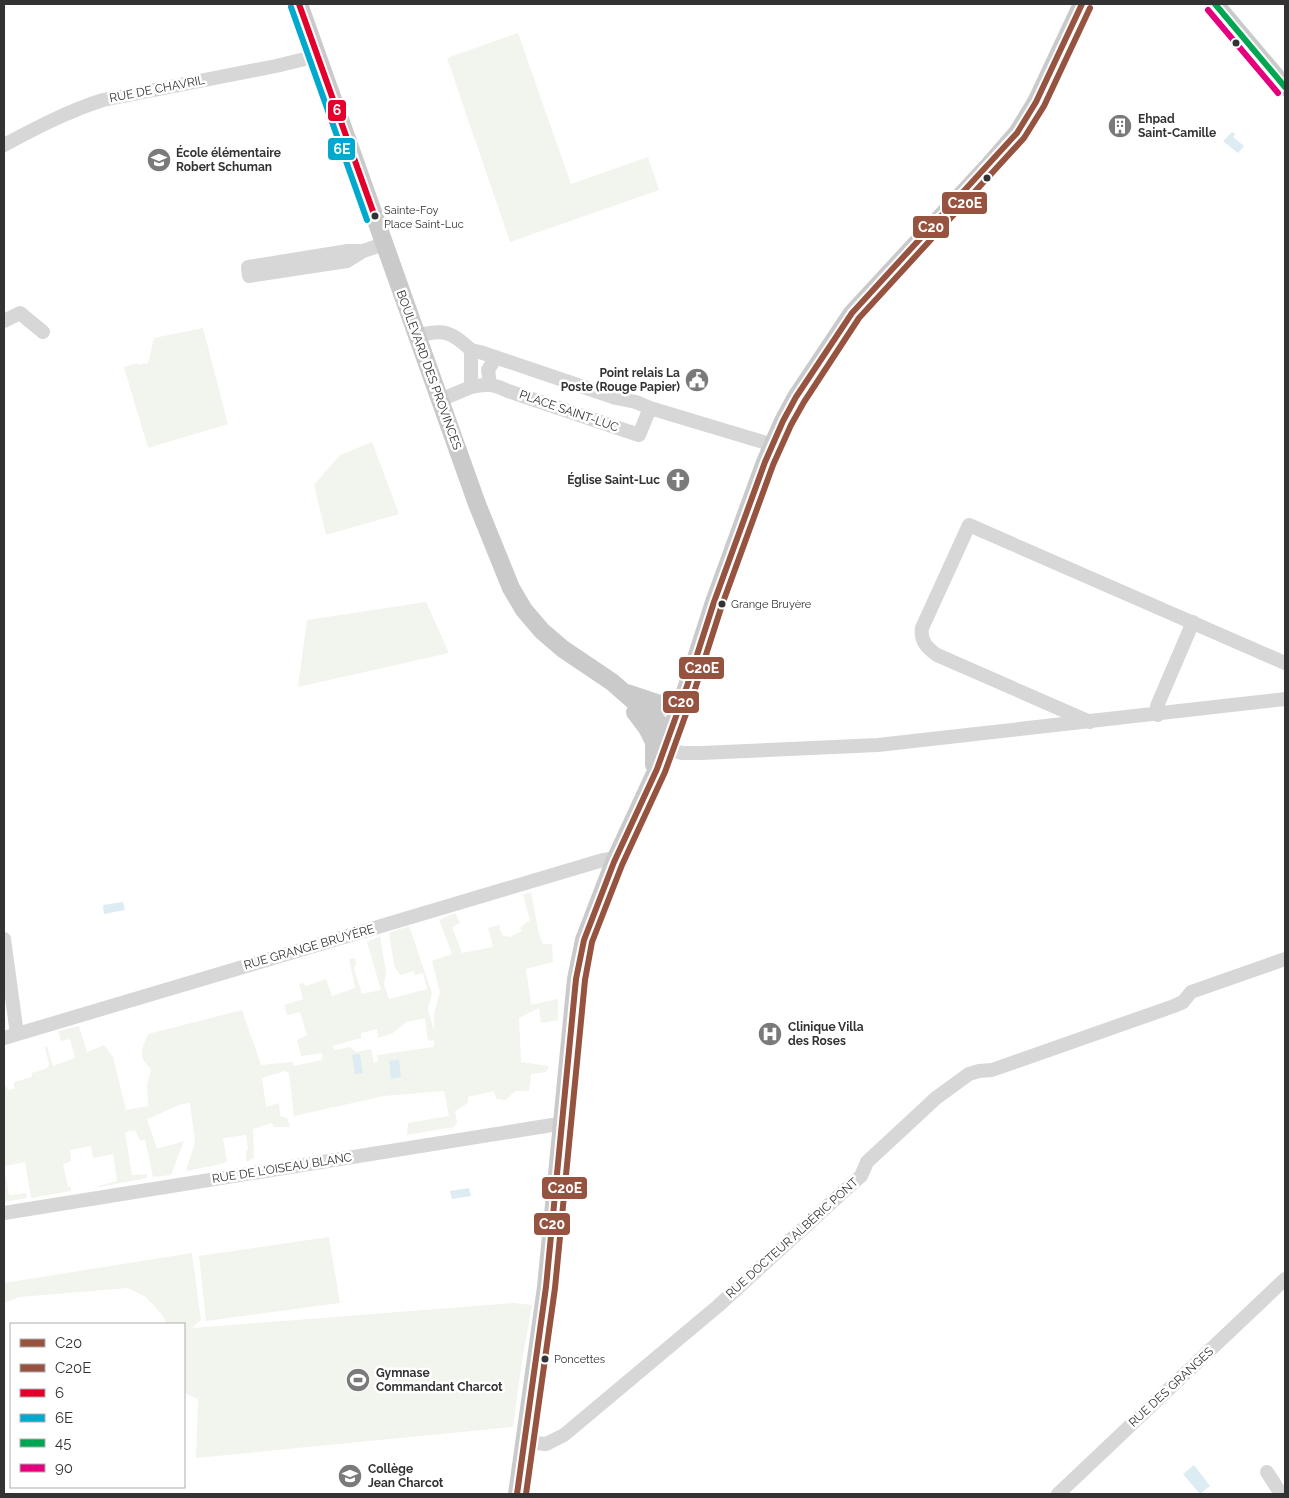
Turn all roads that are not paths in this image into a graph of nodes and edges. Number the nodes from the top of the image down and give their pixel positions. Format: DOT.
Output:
graph roads {
  1 [pos="299,4"];
  2 [pos="1082,4"];
  3 [pos="1216,4"];
  4 [pos="317,56"];
  5 [pos="1285,87"];
  6 [pos="4,145"];
  7 [pos="384,244"];
  8 [pos="363,252"];
  9 [pos="4,321"];
  10 [pos="43,332"];
  11 [pos="417,336"];
  12 [pos="471,350"];
  13 [pos="496,357"];
  14 [pos="490,384"];
  15 [pos="471,388"];
  16 [pos="440,400"];
  17 [pos="650,408"];
  18 [pos="773,445"];
  19 [pos="1192,622"];
  20 [pos="1285,663"];
  21 [pos="624,692"];
  22 [pos="1285,699"];
  23 [pos="678,710"];
  24 [pos="1158,714"];
  25 [pos="1090,722"];
  26 [pos="672,727"];
  27 [pos="664,748"];
  28 [pos="653,778"];
  29 [pos="614,862"];
  30 [pos="4,939"];
  31 [pos="1285,959"];
  32 [pos="10,1036"];
  33 [pos="561,1125"];
  34 [pos="4,1214"];
  35 [pos="1285,1280"];
  36 [pos="525,1442"];
  37 [pos="1267,1472"];
  38 [pos="517,1494"];
  39 [pos="1058,1494"];
  40 [pos="1281,1494"];
  1 -- 4 [label="main road, BOULEVARD DES PROVINCES"];
  2 -- 18 [label="main road"];
  3 -- 5 [label="main road"];
  4 -- 6 [label="street, RUE DE CHAVRIL"];
  4 -- 7 [label="main road, BOULEVARD DES PROVINCES"];
  7 -- 8 [label="street"];
  7 -- 11 [label="main road, BOULEVARD DES PROVINCES"];
  8 -- 8 [label="street"];
  9 -- 10 [label="street"];
  11 -- 12 [label="street"];
  11 -- 16 [label="main road, BOULEVARD DES PROVINCES"];
  12 -- 13 [label="street"];
  12 -- 15 [label="street"];
  13 -- 14 [label="street"];
  13 -- 17 [label="street"];
  14 -- 15 [label="street"];
  14 -- 17 [label="street, PLACE SAINT-LUC"];
  15 -- 16 [label="street"];
  16 -- 21 [label="main road, BOULEVARD DES PROVINCES"];
  17 -- 18 [label="street"];
  18 -- 23 [label="main road"];
  19 -- 20 [label="street"];
  19 -- 24 [label="street"];
  19 -- 25 [label="street"];
  21 -- 23 [label="main road, BOULEVARD DES PROVINCES"];
  21 -- 26 [label="main road, BOULEVARD DES PROVINCES"];
  21 -- 28 [label="main road, BOULEVARD DES PROVINCES"];
  22 -- 24 [label="street"];
  23 -- 26 [label="main road"];
  24 -- 25 [label="street"];
  25 -- 27 [label="street"];
  26 -- 27 [label="main road"];
  27 -- 28 [label="main road"];
  28 -- 29 [label="main road"];
  29 -- 32 [label="street, RUE GRANGE BRUYÈRE"];
  29 -- 33 [label="main road"];
  30 -- 32 [label="street"];
  31 -- 36 [label="street, RUE DOCTEUR ALBÉRIC PONT"];
  33 -- 34 [label="street, RUE DE L'OISEAU BLANC"];
  33 -- 36 [label="main road"];
  35 -- 39 [label="street, RUE DES GRANGES"];
  36 -- 38 [label="main road"];
  37 -- 40 [label="street"];
}
